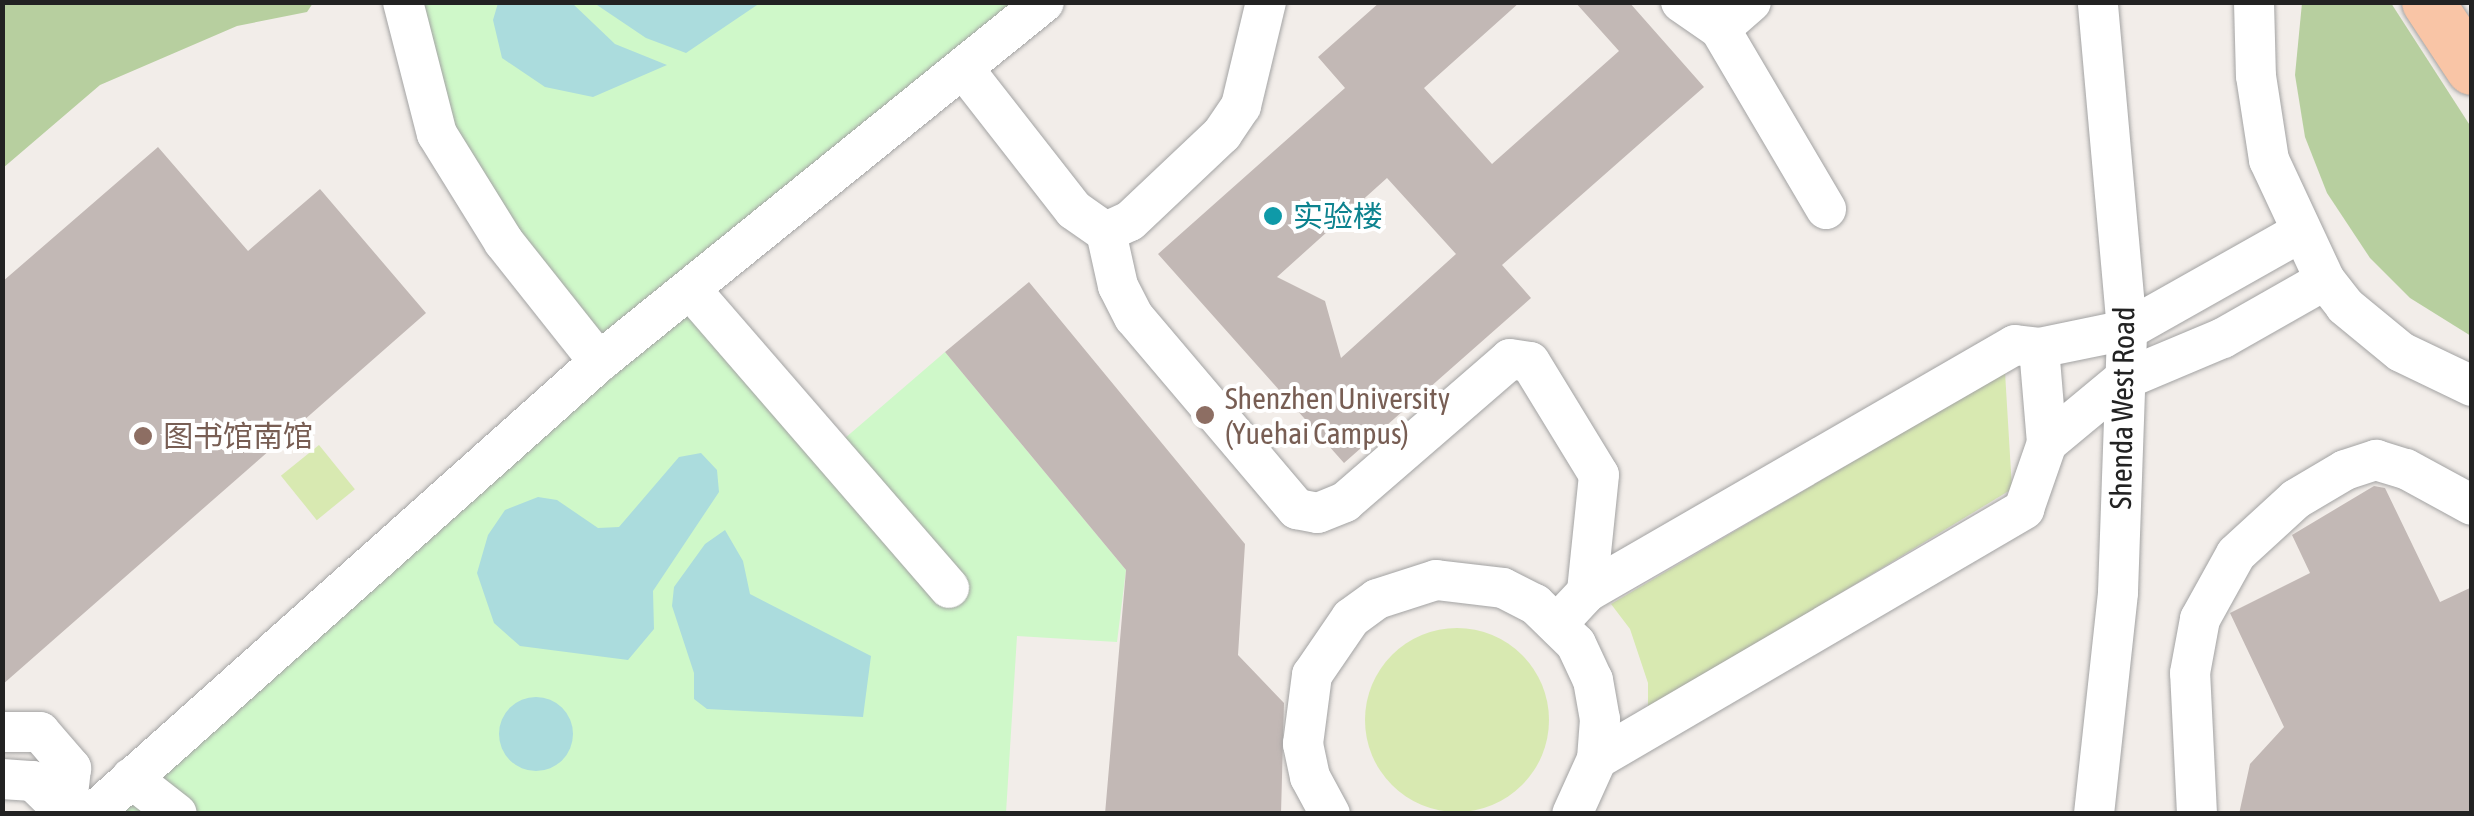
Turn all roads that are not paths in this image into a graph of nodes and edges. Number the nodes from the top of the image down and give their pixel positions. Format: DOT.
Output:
graph roads {
  1 [pos="403,2"];
  2 [pos="1044,2"];
  3 [pos="1266,2"];
  4 [pos="1681,2"];
  5 [pos="1750,2"];
  6 [pos="2098,2"];
  7 [pos="2254,2"];
  8 [pos="2428,2"];
  9 [pos="1720,29"];
  10 [pos="963,68"];
  11 [pos="2472,69"];
  12 [pos="1826,209"];
  13 [pos="1106,232"];
  14 [pos="2298,233"];
  15 [pos="2325,280"];
  16 [pos="691,290"];
  17 [pos="2127,330"];
  18 [pos="2039,348"];
  19 [pos="599,362"];
  20 [pos="2123,380"];
  21 [pos="2472,386"];
  22 [pos="2047,443"];
  23 [pos="2472,506"];
  24 [pos="950,588"];
  25 [pos="1588,592"];
  26 [pos="1558,623"];
  27 [pos="2,732"];
  28 [pos="1597,759"];
  29 [pos="131,778"];
  30 [pos="2,779"];
  31 [pos="1326,812"];
  32 [pos="67,813"];
  33 [pos="92,814"];
  34 [pos="177,814"];
  35 [pos="1572,814"];
  36 [pos="2094,814"];
  37 [pos="2197,814"];
  1 -- 19 [label="street"];
  2 -- 10 [label="street"];
  3 -- 13 [label="street"];
  4 -- 9 [label="street"];
  5 -- 9 [label="street"];
  6 -- 17 [label="street, Shenda West Road"];
  7 -- 14 [label="street"];
  8 -- 11 [label="main road"];
  9 -- 12 [label="street"];
  10 -- 13 [label="street"];
  10 -- 16 [label="street"];
  13 -- 25 [label="street"];
  14 -- 15 [label="street"];
  14 -- 17 [label="street"];
  15 -- 20 [label="street"];
  15 -- 21 [label="street"];
  16 -- 19 [label="street"];
  16 -- 24 [label="street"];
  17 -- 18 [label="street"];
  17 -- 20 [label="street, Shenda West Road"];
  18 -- 22 [label="street"];
  18 -- 25 [label="street"];
  19 -- 29 [label="street"];
  20 -- 22 [label="street"];
  20 -- 36 [label="street, Shenda West Road"];
  22 -- 28 [label="street"];
  23 -- 37 [label="street"];
  25 -- 26 [label="street"];
  26 -- 28 [label="street"];
  26 -- 31 [label="street"];
  27 -- 32 [label="street"];
  28 -- 35 [label="street"];
  29 -- 33 [label="street"];
  29 -- 34 [label="street"];
  30 -- 32 [label="street"];
}
